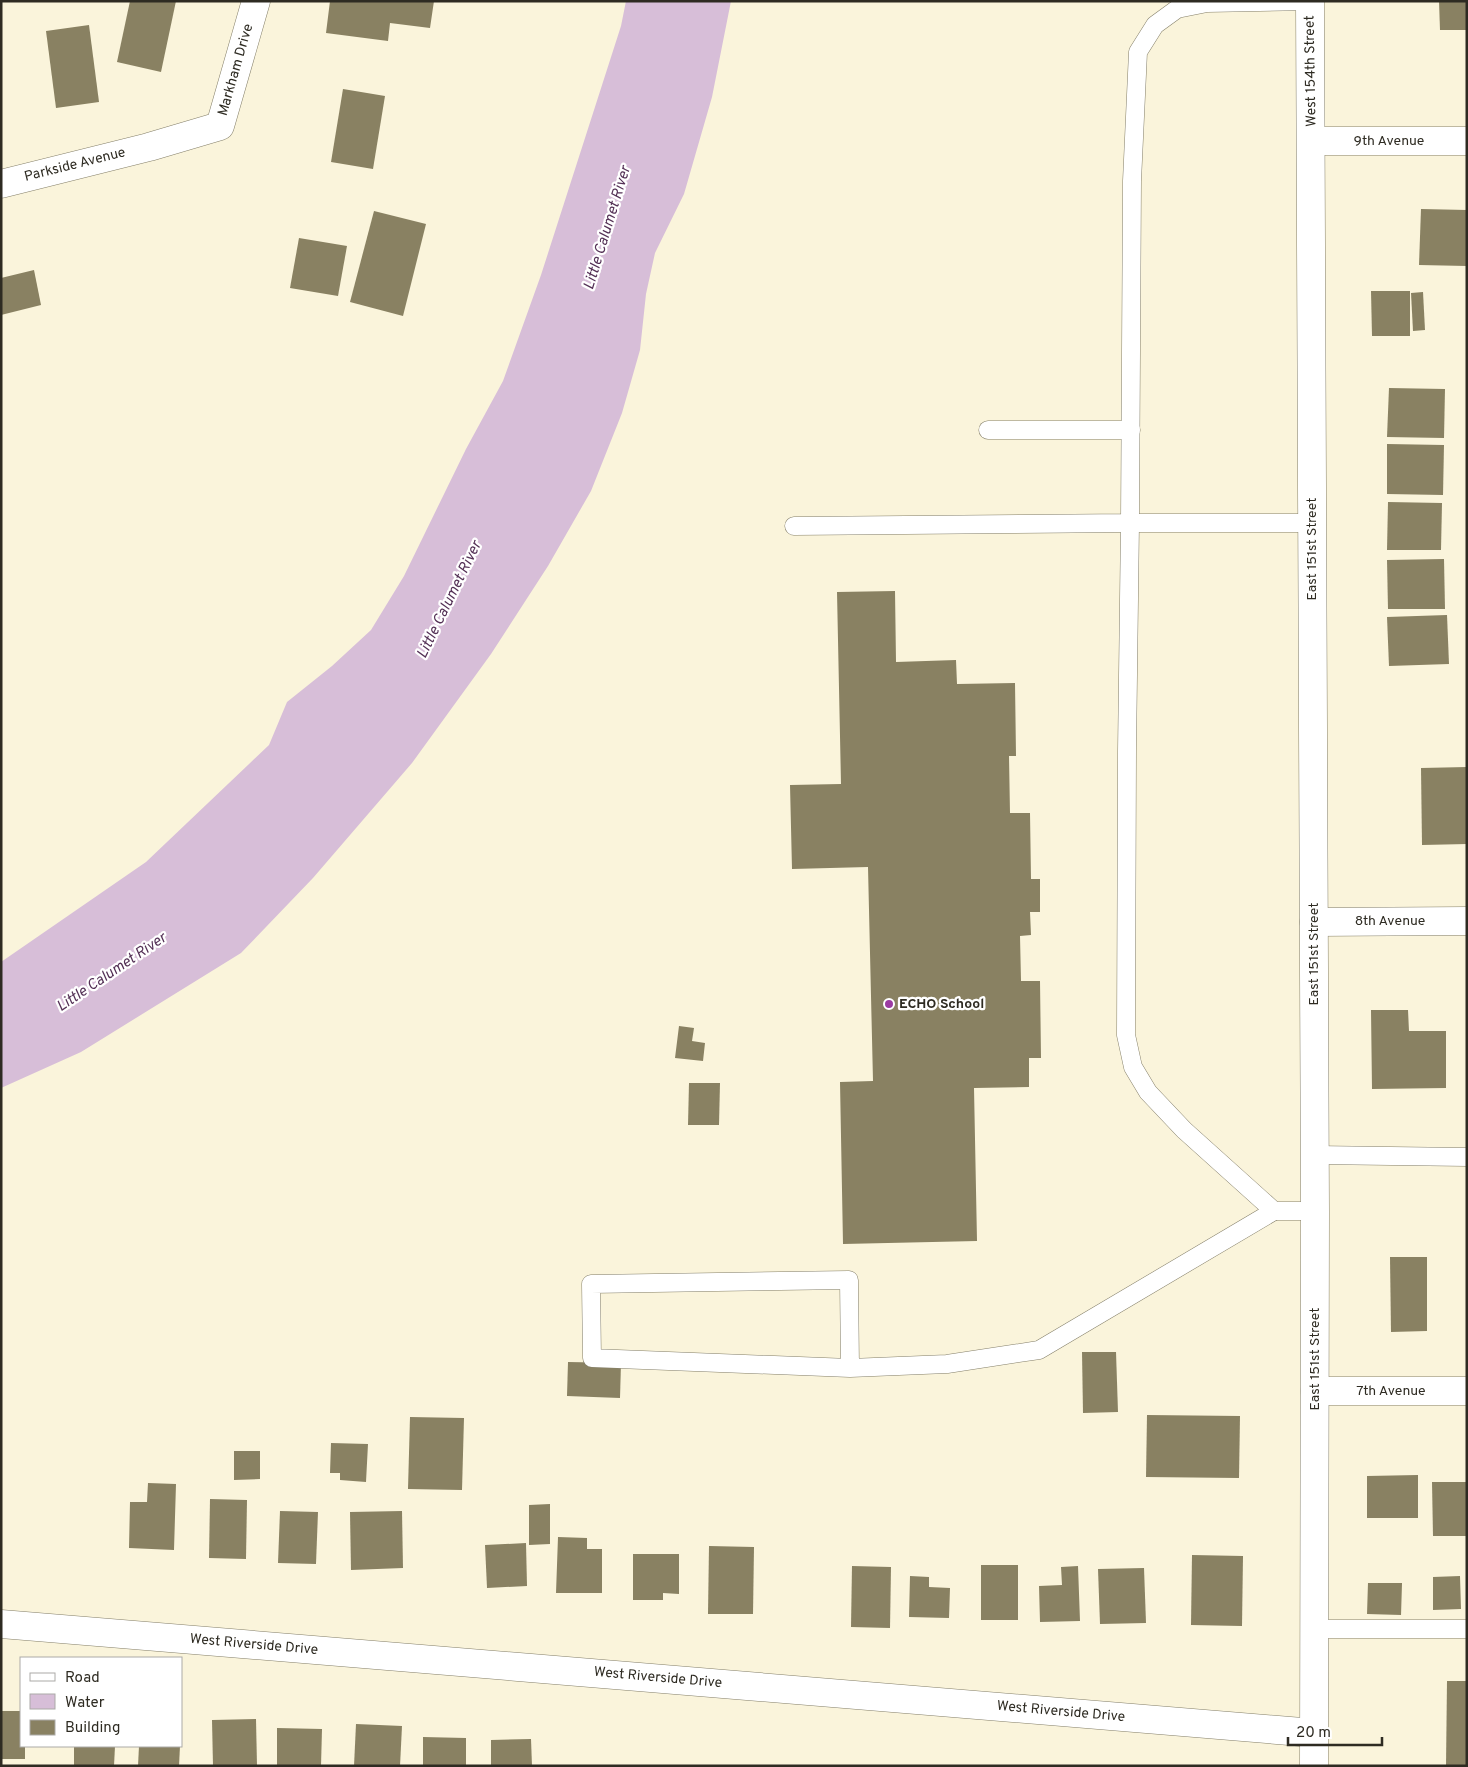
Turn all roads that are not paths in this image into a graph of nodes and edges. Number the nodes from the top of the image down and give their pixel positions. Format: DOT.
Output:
graph roads {
  1 [pos="256,1"];
  2 [pos="1310,1"];
  3 [pos="1312,141"];
  4 [pos="1467,141"];
  5 [pos="149,147"];
  6 [pos="1,184"];
  7 [pos="988,430"];
  8 [pos="1131,430"];
  9 [pos="1130,523"];
  10 [pos="1312,523"];
  11 [pos="794,526"];
  12 [pos="1467,921"];
  13 [pos="1314,922"];
  14 [pos="1315,1155"];
  15 [pos="1467,1157"];
  16 [pos="1274,1211"];
  17 [pos="1315,1211"];
  18 [pos="850,1368"];
  19 [pos="1315,1391"];
  20 [pos="1467,1391"];
  21 [pos="1,1624"];
  22 [pos="1315,1628"];
  23 [pos="1467,1630"];
  24 [pos="1314,1733"];
  25 [pos="1314,1766"];
  1 -- 5 [label="street, Markham Drive"];
  2 -- 3 [label="street, West 154th Street"];
  2 -- 8 [label="lane"];
  3 -- 4 [label="street, 9th Avenue"];
  3 -- 10 [label="street, East 151st Street"];
  5 -- 6 [label="street, Parkside Avenue"];
  7 -- 8 [label="lane"];
  8 -- 9 [label="lane"];
  9 -- 10 [label="lane"];
  9 -- 11 [label="lane"];
  9 -- 16 [label="lane"];
  10 -- 13 [label="street, East 151st Street"];
  12 -- 13 [label="street, 8th Avenue"];
  13 -- 14 [label="street, East 151st Street"];
  14 -- 15 [label="lane"];
  14 -- 17 [label="street, East 151st Street"];
  16 -- 17 [label="lane"];
  16 -- 18 [label="lane"];
  17 -- 19 [label="street, East 151st Street"];
  18 -- 18 [label="lane"];
  19 -- 20 [label="street, 7th Avenue"];
  19 -- 22 [label="street, East 151st Street"];
  21 -- 24 [label="street, West Riverside Drive"];
  22 -- 23 [label="lane"];
  22 -- 24 [label="street, East 151st Street"];
  24 -- 25 [label="street, East 151st Street"];
}
